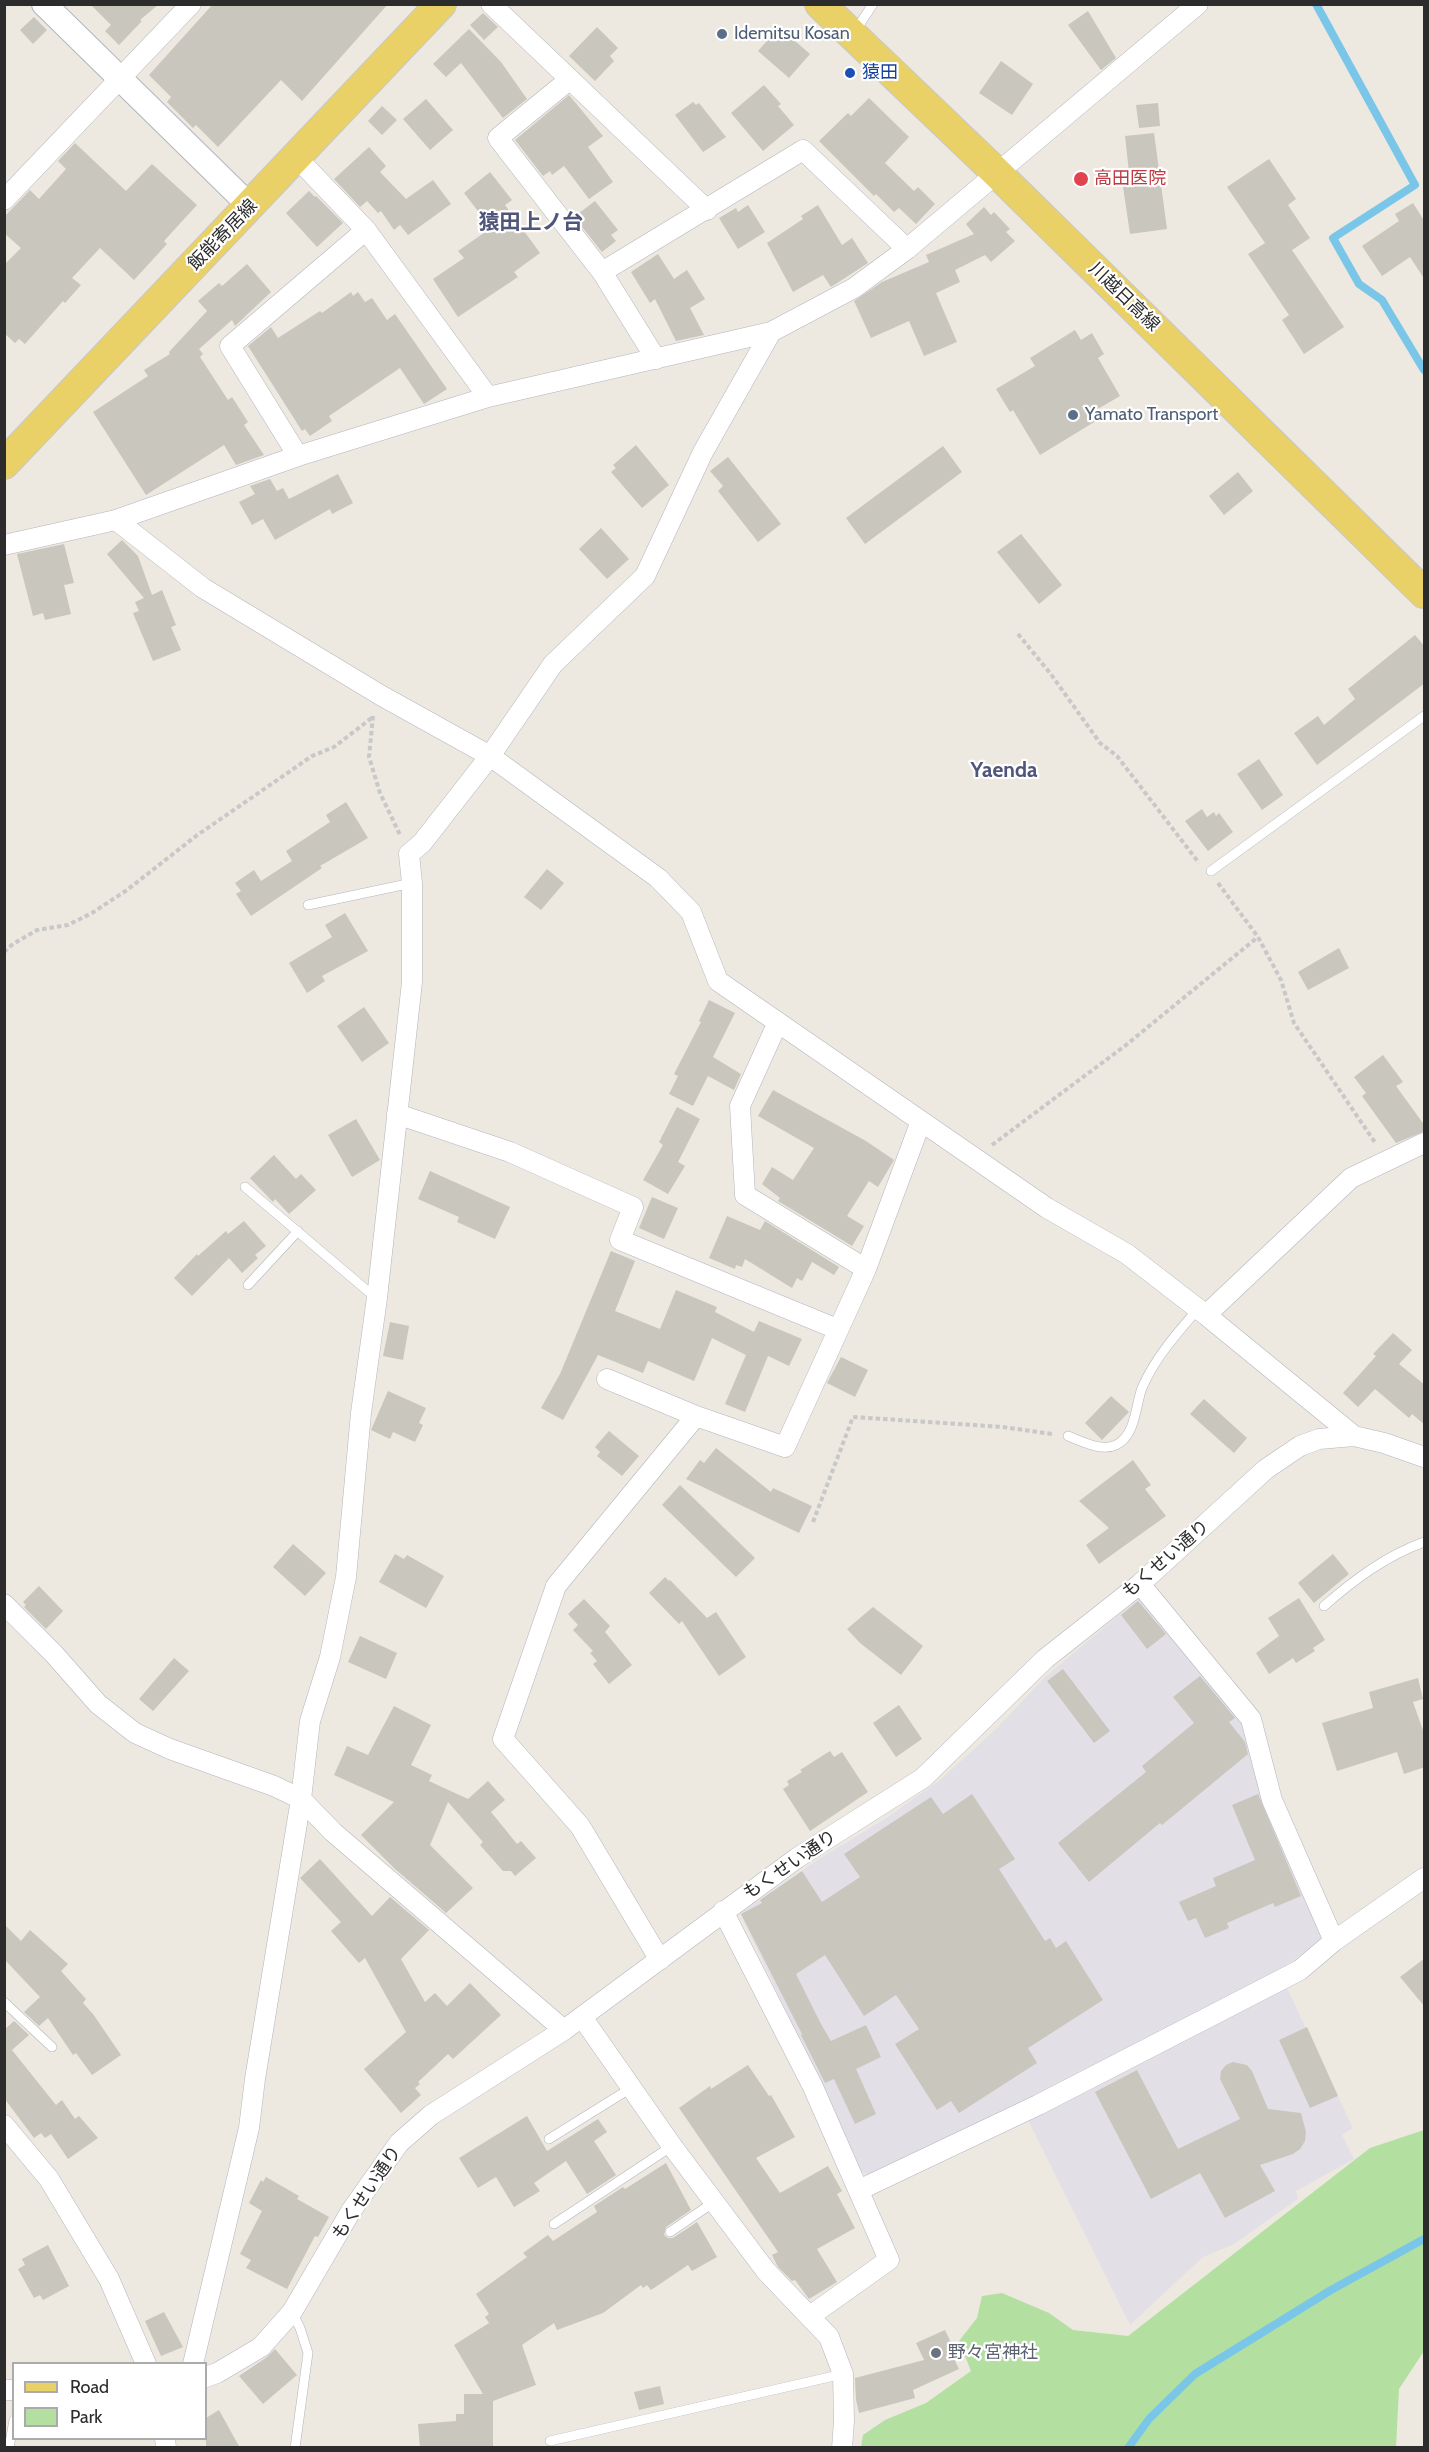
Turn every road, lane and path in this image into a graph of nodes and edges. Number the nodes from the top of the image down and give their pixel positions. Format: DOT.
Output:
graph roads {
  1 [pos="44,4"];
  2 [pos="191,4"];
  3 [pos="441,4"];
  4 [pos="491,4"];
  5 [pos="820,4"];
  6 [pos="873,4"];
  7 [pos="1198,4"];
  8 [pos="853,36"];
  9 [pos="120,80"];
  10 [pos="570,80"];
  11 [pos="297,158"];
  12 [pos="998,174"];
  13 [pos="4,201"];
  14 [pos="250,206"];
  15 [pos="707,210"];
  16 [pos="366,230"];
  17 [pos="907,249"];
  18 [pos="602,272"];
  19 [pos="771,332"];
  20 [pos="656,358"];
  21 [pos="488,397"];
  22 [pos="297,456"];
  23 [pos="4,464"];
  24 [pos="116,520"];
  25 [pos="4,545"];
  26 [pos="1425,592"];
  27 [pos="1018,634"];
  28 [pos="382,696"];
  29 [pos="1425,716"];
  30 [pos="373,717"];
  31 [pos="490,756"];
  32 [pos="409,855"];
  33 [pos="1211,872"];
  34 [pos="412,883"];
  35 [pos="308,905"];
  36 [pos="1258,937"];
  37 [pos="4,952"];
  38 [pos="778,1022"];
  39 [pos="397,1114"];
  40 [pos="921,1121"];
  41 [pos="1425,1143"];
  42 [pos="1387,1160"];
  43 [pos="978,1161"];
  44 [pos="245,1187"];
  45 [pos="298,1232"];
  46 [pos="866,1269"];
  47 [pos="248,1285"];
  48 [pos="376,1298"];
  49 [pos="1202,1312"];
  50 [pos="837,1329"];
  51 [pos="608,1379"];
  52 [pos="696,1416"];
  53 [pos="1068,1436"];
  54 [pos="1354,1436"];
  55 [pos="1425,1457"];
  56 [pos="813,1522"];
  57 [pos="1425,1542"];
  58 [pos="1140,1584"];
  59 [pos="4,1604"];
  60 [pos="1324,1606"];
  61 [pos="301,1799"];
  62 [pos="1425,1878"];
  63 [pos="723,1911"];
  64 [pos="1334,1941"];
  65 [pos="660,1960"];
  66 [pos="4,2002"];
  67 [pos="582,2017"];
  68 [pos="564,2030"];
  69 [pos="52,2047"];
  70 [pos="631,2088"];
  71 [pos="4,2125"];
  72 [pos="549,2139"];
  73 [pos="672,2146"];
  74 [pos="858,2190"];
  75 [pos="714,2202"];
  76 [pos="554,2224"];
  77 [pos="670,2232"];
  78 [pos="292,2312"];
  79 [pos="810,2316"];
  80 [pos="145,2362"];
  81 [pos="193,2362"];
  82 [pos="843,2374"];
  83 [pos="207,2377"];
  84 [pos="12,2431"];
  85 [pos="550,2441"];
  86 [pos="9,2448"];
  87 [pos="295,2448"];
  88 [pos="842,2448"];
  1 -- 9 [label="street"];
  2 -- 9 [label="street"];
  3 -- 11 [label="main road, 飯能寄居線"];
  4 -- 10 [label="street"];
  5 -- 8 [label="main road, 川越日高線"];
  6 -- 8 [label="lane"];
  7 -- 12 [label="street"];
  8 -- 12 [label="main road, 川越日高線"];
  9 -- 13 [label="street"];
  9 -- 14 [label="street"];
  10 -- 15 [label="street"];
  10 -- 18 [label="street"];
  11 -- 14 [label="main road, 飯能寄居線"];
  11 -- 16 [label="street"];
  12 -- 17 [label="street"];
  12 -- 26 [label="main road, 川越日高線"];
  14 -- 23 [label="main road, 飯能寄居線"];
  15 -- 17 [label="street"];
  15 -- 18 [label="street"];
  16 -- 21 [label="street"];
  16 -- 22 [label="street"];
  17 -- 19 [label="street"];
  18 -- 20 [label="street"];
  19 -- 20 [label="street"];
  19 -- 31 [label="street"];
  20 -- 21 [label="street"];
  21 -- 22 [label="street"];
  22 -- 24 [label="street"];
  24 -- 25 [label="street"];
  24 -- 28 [label="street"];
  27 -- 33 [label="path"];
  28 -- 30 [label="path"];
  28 -- 31 [label="street"];
  29 -- 33 [label="lane"];
  30 -- 32 [label="path"];
  30 -- 37 [label="path"];
  31 -- 32 [label="street"];
  31 -- 38 [label="street"];
  32 -- 34 [label="street"];
  33 -- 36 [label="path"];
  34 -- 35 [label="lane"];
  34 -- 39 [label="street"];
  36 -- 42 [label="path"];
  36 -- 43 [label="path"];
  38 -- 40 [label="street"];
  38 -- 46 [label="street"];
  39 -- 48 [label="street"];
  39 -- 50 [label="street"];
  40 -- 43 [label="street"];
  40 -- 46 [label="street"];
  41 -- 42 [label="street"];
  42 -- 49 [label="street"];
  43 -- 49 [label="street"];
  44 -- 45 [label="lane"];
  45 -- 47 [label="lane"];
  45 -- 48 [label="lane"];
  46 -- 50 [label="street"];
  48 -- 61 [label="street"];
  49 -- 53 [label="lane"];
  49 -- 54 [label="street"];
  50 -- 52 [label="street"];
  51 -- 52 [label="street"];
  52 -- 65 [label="street"];
  53 -- 56 [label="path"];
  54 -- 55 [label="street, もくせい通り"];
  54 -- 58 [label="street, もくせい通り"];
  57 -- 60 [label="lane"];
  58 -- 63 [label="street, もくせい通り"];
  58 -- 64 [label="street"];
  59 -- 61 [label="street"];
  61 -- 68 [label="street"];
  61 -- 81 [label="street"];
  62 -- 64 [label="street"];
  63 -- 65 [label="street, もくせい通り"];
  63 -- 74 [label="street"];
  64 -- 74 [label="street"];
  65 -- 67 [label="street, もくせい通り"];
  66 -- 69 [label="lane"];
  67 -- 68 [label="street, もくせい通り"];
  67 -- 70 [label="street"];
  68 -- 78 [label="street, もくせい通り"];
  70 -- 72 [label="lane"];
  70 -- 73 [label="street"];
  71 -- 80 [label="street"];
  73 -- 75 [label="street"];
  73 -- 76 [label="lane"];
  74 -- 79 [label="street"];
  75 -- 77 [label="lane"];
  75 -- 79 [label="street"];
  78 -- 83 [label="street, もくせい通り"];
  78 -- 87 [label="lane"];
  79 -- 82 [label="street"];
  82 -- 85 [label="lane"];
  82 -- 88 [label="street"];
  84 -- 86 [label="lane"];
}
